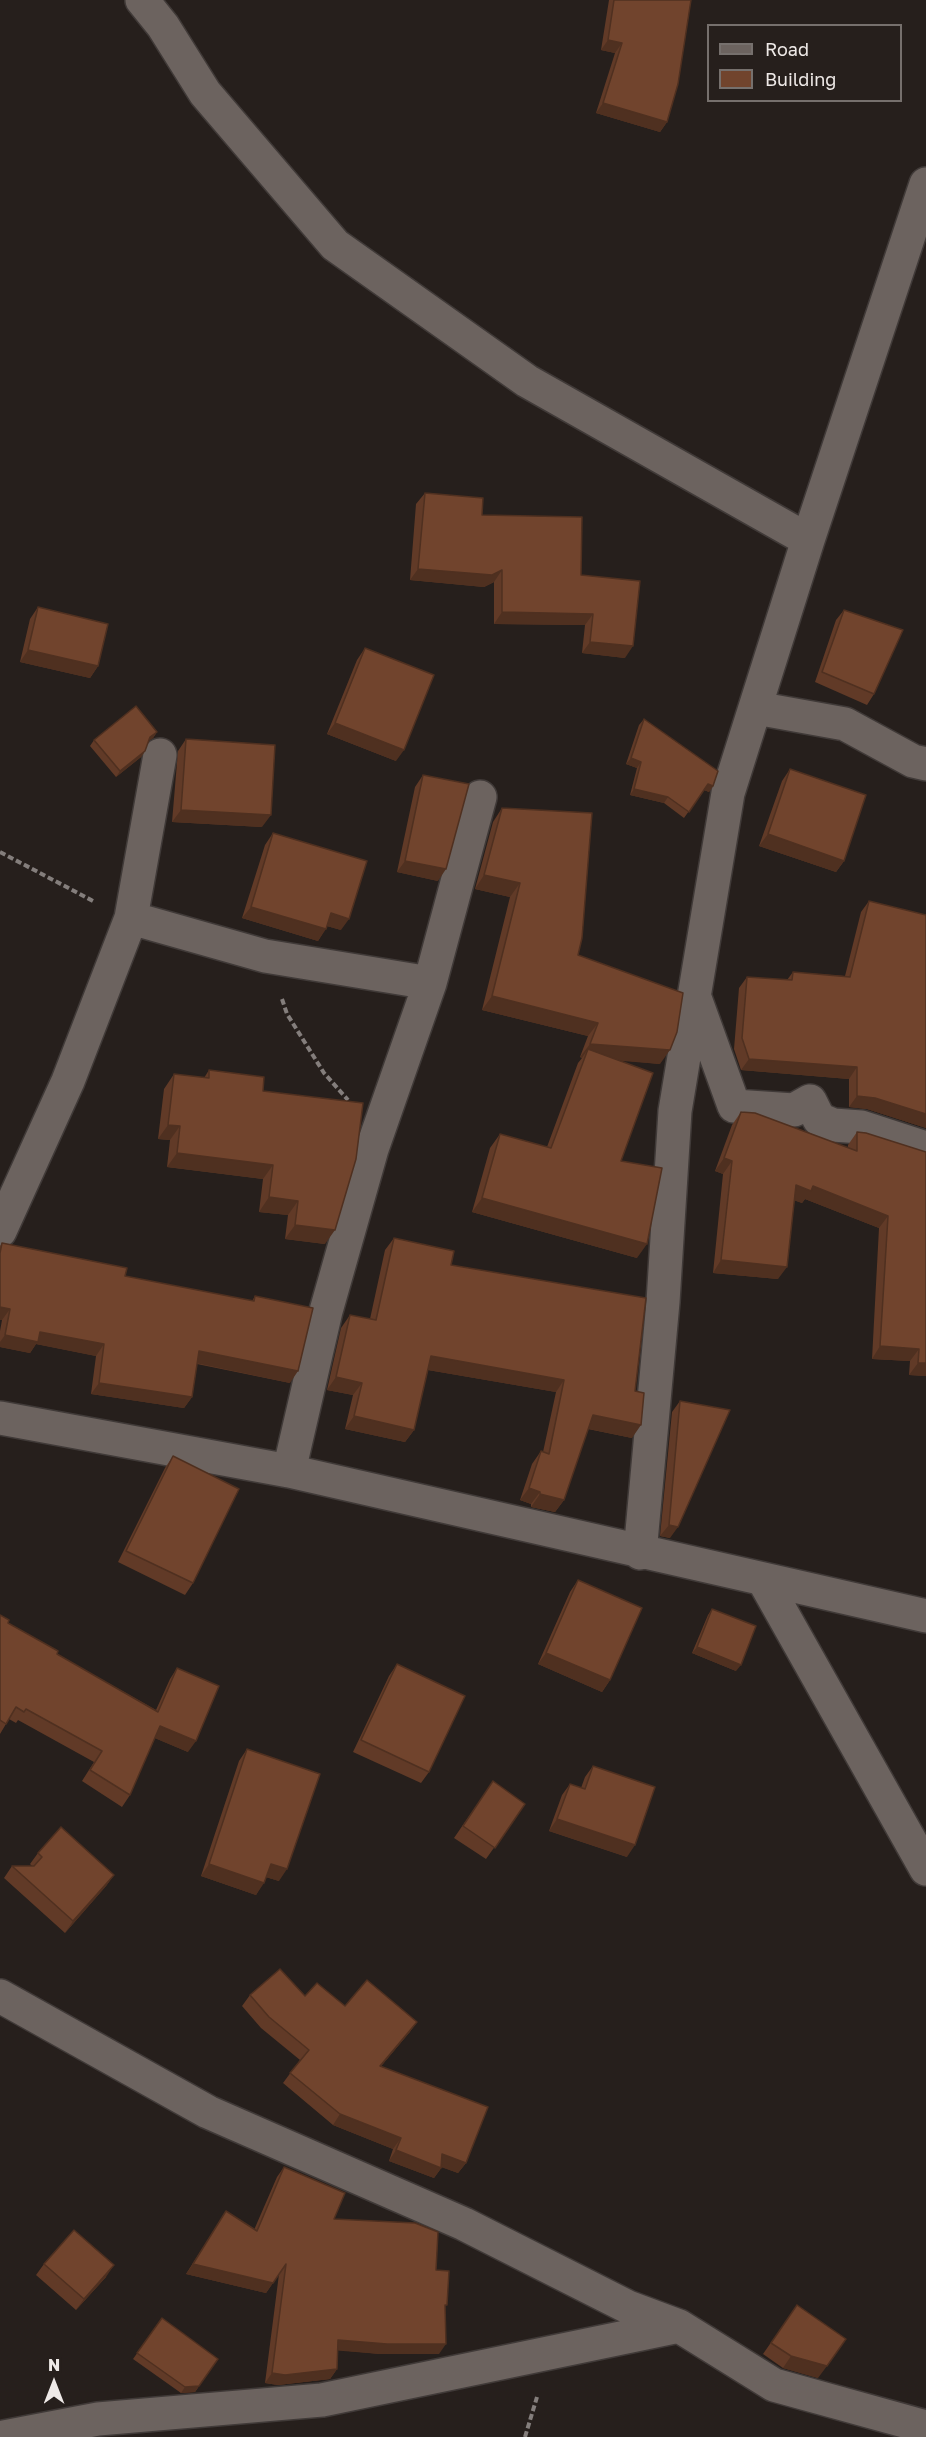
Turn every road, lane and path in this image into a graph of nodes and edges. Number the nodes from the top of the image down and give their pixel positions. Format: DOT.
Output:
graph roads {
  1 [pos="142,0"];
  2 [pos="926,184"];
  3 [pos="808,540"];
  4 [pos="756,708"];
  5 [pos="160,754"];
  6 [pos="926,764"];
  7 [pos="480,797"];
  8 [pos="0,852"];
  9 [pos="131,918"];
  10 [pos="266,956"];
  11 [pos="430,983"];
  12 [pos="693,992"];
  13 [pos="926,1148"];
  14 [pos="372,1149"];
  15 [pos="0,1231"];
  16 [pos="0,1418"];
  17 [pos="289,1471"];
  18 [pos="640,1552"];
  19 [pos="764,1581"];
  20 [pos="926,1617"];
  21 [pos="926,1869"];
  22 [pos="0,1996"];
  23 [pos="679,2326"];
  24 [pos="926,2427"];
  25 [pos="99,2428"];
  26 [pos="4,2437"];
  1 -- 3 [label="street"];
  2 -- 3 [label="street"];
  3 -- 4 [label="street"];
  4 -- 6 [label="street"];
  4 -- 12 [label="street"];
  5 -- 9 [label="street"];
  7 -- 11 [label="street"];
  8 -- 9 [label="path"];
  9 -- 10 [label="street"];
  9 -- 15 [label="street"];
  10 -- 11 [label="street"];
  10 -- 14 [label="path"];
  11 -- 14 [label="street"];
  12 -- 13 [label="street"];
  12 -- 18 [label="street"];
  14 -- 17 [label="street"];
  16 -- 17 [label="street"];
  17 -- 18 [label="street"];
  18 -- 19 [label="street"];
  19 -- 20 [label="street"];
  19 -- 21 [label="street"];
  22 -- 23 [label="street"];
  23 -- 24 [label="street"];
  23 -- 25 [label="street"];
  25 -- 26 [label="street"];
}
